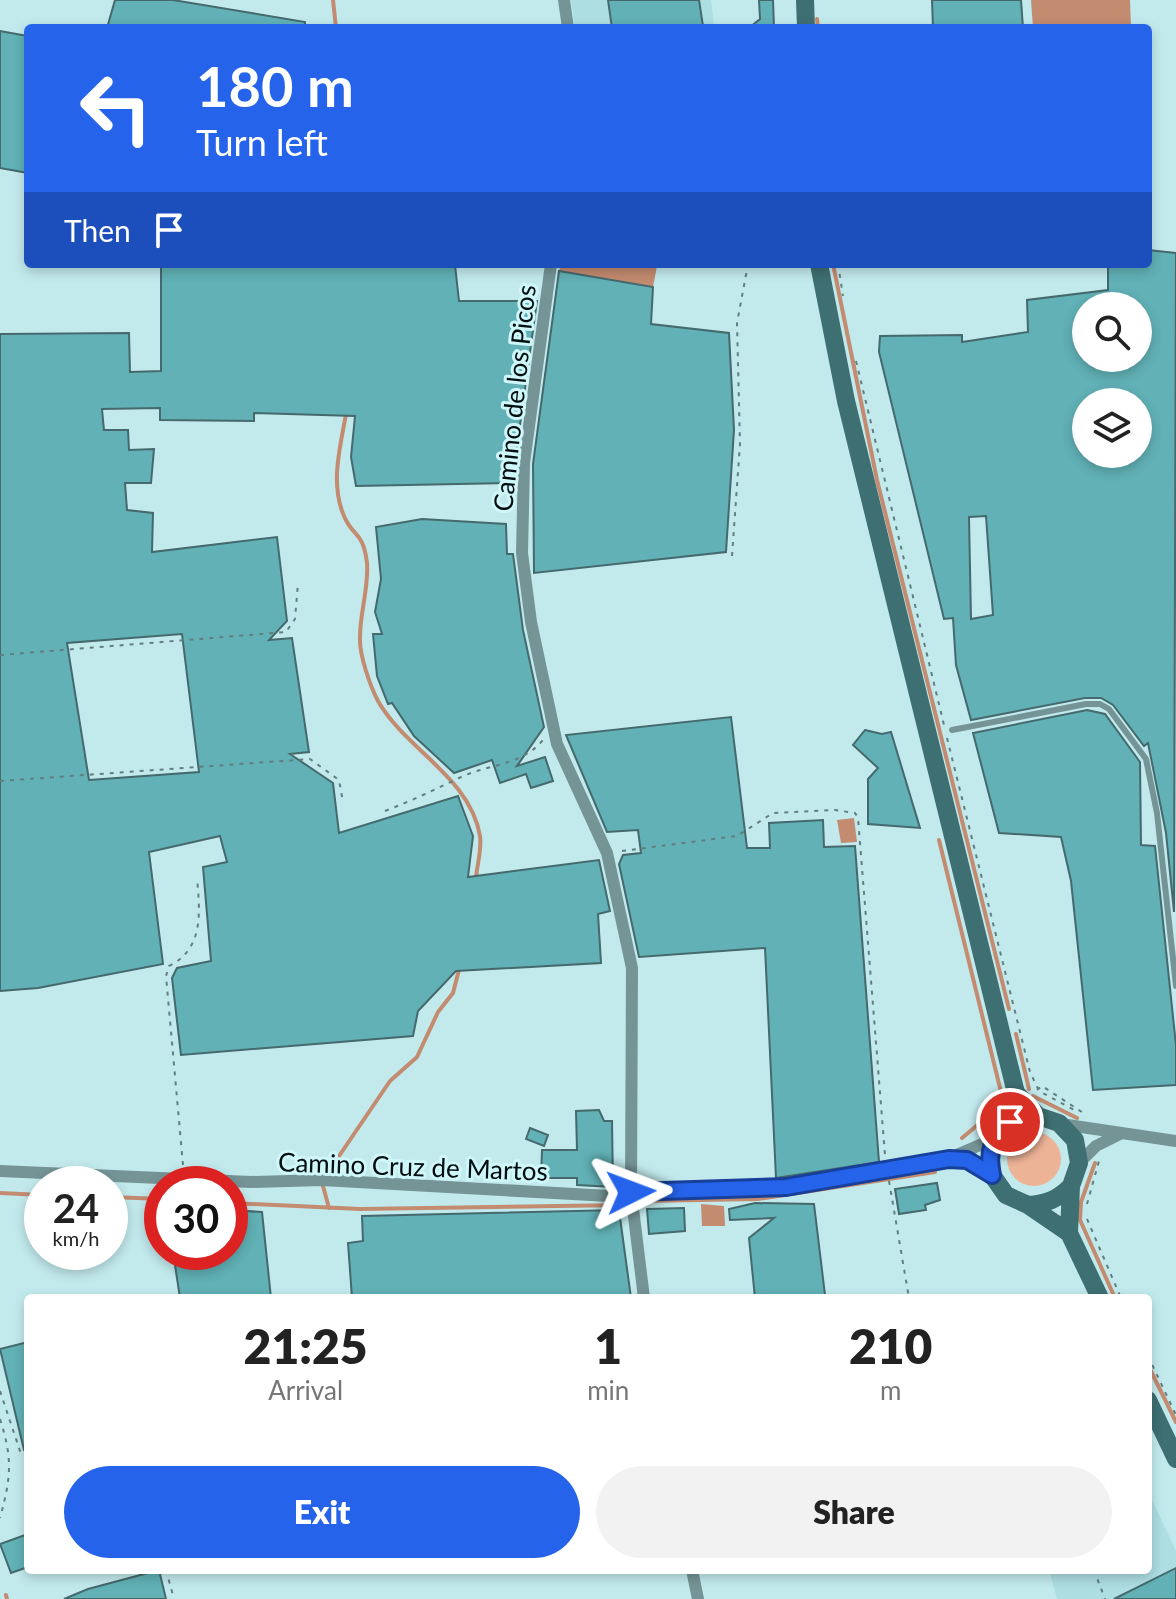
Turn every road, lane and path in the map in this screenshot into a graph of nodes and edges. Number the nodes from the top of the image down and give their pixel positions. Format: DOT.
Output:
graph roads {
  1 [pos="564,0"];
  2 [pos="805,0"];
  3 [pos="567,24"];
  4 [pos="806,24"];
  5 [pos="551,268"];
  6 [pos="747,268"];
  7 [pos="820,268"];
  8 [pos="839,268"];
  9 [pos="843,297"];
  10 [pos="854,354"];
  11 [pos="732,556"];
  12 [pos="298,583"];
  13 [pos="0,655"];
  14 [pos="553,726"];
  15 [pos="952,730"];
  16 [pos="0,781"];
  17 [pos="343,802"];
  18 [pos="385,811"];
  19 [pos="607,853"];
  20 [pos="197,878"];
  21 [pos="1176,986"];
  22 [pos="1037,1090"];
  23 [pos="1016,1093"];
  24 [pos="1059,1123"];
  25 [pos="1095,1130"];
  26 [pos="1120,1134"];
  27 [pos="994,1139"];
  28 [pos="1176,1141"];
  29 [pos="1096,1146"];
  30 [pos="949,1159"];
  31 [pos="1079,1163"];
  32 [pos="184,1166"];
  33 [pos="0,1171"];
  34 [pos="886,1171"];
  35 [pos="992,1175"];
  36 [pos="144,1176"];
  37 [pos="248,1182"];
  38 [pos="1071,1186"];
  39 [pos="890,1187"];
  40 [pos="632,1200"];
  41 [pos="1028,1205"];
  42 [pos="1069,1233"];
  43 [pos="644,1294"];
  44 [pos="908,1294"];
  45 [pos="1098,1294"];
  46 [pos="1119,1294"];
  47 [pos="1152,1364"];
  48 [pos="0,1391"];
  49 [pos="1152,1408"];
  50 [pos="1176,1415"];
  51 [pos="0,1419"];
  52 [pos="24,1455"];
  53 [pos="1176,1459"];
  54 [pos="0,1518"];
  55 [pos="167,1574"];
  56 [pos="693,1574"];
  57 [pos="1096,1574"];
  58 [pos="174,1599"];
  59 [pos="698,1599"];
  60 [pos="1105,1599"];
  1 -- 3 [label="street"];
  2 -- 4 [label="main road"];
  5 -- 14 [label="street, Camino de los Picos"];
  6 -- 11 [label="path"];
  7 -- 23 [label="main road"];
  8 -- 9 [label="path"];
  10 -- 22 [label="path"];
  12 -- 13 [label="path"];
  14 -- 18 [label="path"];
  14 -- 19 [label="street, Camino de los Picos"];
  15 -- 21 [label="lane"];
  16 -- 17 [label="path"];
  19 -- 34 [label="path"];
  19 -- 40 [label="street, Camino de los Picos"];
  20 -- 32 [label="path"];
  22 -- 23 [label="path"];
  22 -- 25 [label="path"];
  22 -- 25 [label="path"];
  23 -- 24 [label="main road"];
  23 -- 27 [label="main road"];
  24 -- 25 [label="street"];
  24 -- 31 [label="main road"];
  25 -- 26 [label="street"];
  26 -- 28 [label="street"];
  26 -- 29 [label="street"];
  27 -- 30 [label="street, Camino Cruz de Martos"];
  27 -- 35 [label="main road"];
  29 -- 31 [label="street"];
  29 -- 46 [label="path"];
  30 -- 34 [label="street, Camino Cruz de Martos"];
  30 -- 35 [label="street"];
  31 -- 38 [label="main road"];
  33 -- 36 [label="street, Camino Cruz de Martos"];
  34 -- 40 [label="street, Camino Cruz de Martos"];
  35 -- 41 [label="main road"];
  37 -- 40 [label="street, Camino Cruz de Martos"];
  38 -- 41 [label="main road"];
  38 -- 42 [label="main road"];
  39 -- 44 [label="path"];
  40 -- 43 [label="street, Camino de los Picos"];
  41 -- 42 [label="main road"];
  42 -- 45 [label="main road"];
  47 -- 50 [label="path"];
  48 -- 52 [label="path"];
  49 -- 53 [label="main road"];
  51 -- 54 [label="path"];
  55 -- 58 [label="path"];
  56 -- 59 [label="street"];
  57 -- 60 [label="path"];
}
